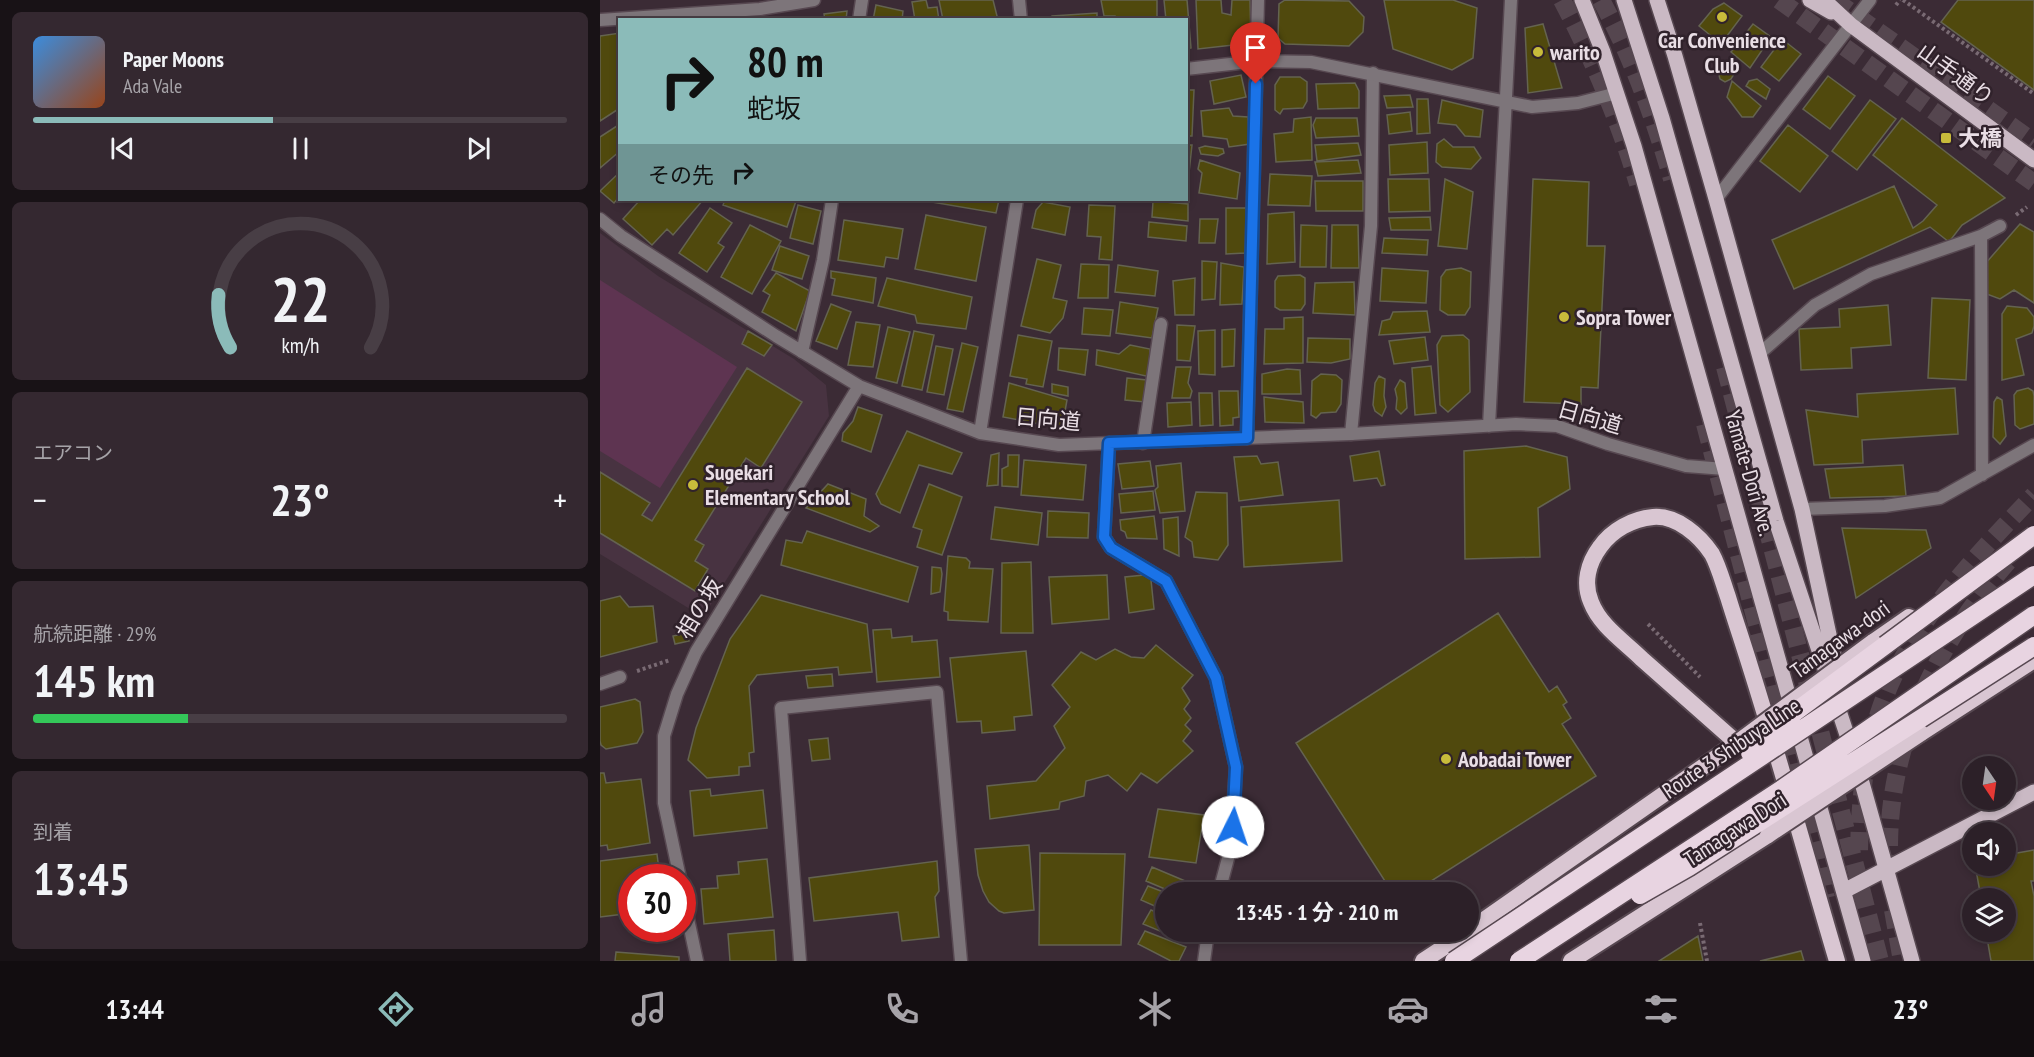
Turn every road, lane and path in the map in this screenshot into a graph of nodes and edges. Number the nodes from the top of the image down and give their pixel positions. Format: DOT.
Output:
graph roads {
  1 [pos="814,0"];
  2 [pos="862,0"];
  3 [pos="1019,0"];
  4 [pos="1258,0"];
  5 [pos="1511,0"];
  6 [pos="1582,0"];
  7 [pos="1624,0"];
  8 [pos="1657,0"];
  9 [pos="1810,0"];
  10 [pos="1824,0"];
  11 [pos="1870,0"];
  12 [pos="1902,0"];
  13 [pos="1896,5"];
  14 [pos="629,18"];
  15 [pos="859,18"];
  16 [pos="1021,18"];
  17 [pos="618,19"];
  18 [pos="600,20"];
  19 [pos="1851,25"];
  20 [pos="1257,61"];
  21 [pos="1188,69"];
  22 [pos="1373,73"];
  23 [pos="1617,93"];
  24 [pos="2034,94"];
  25 [pos="1505,103"];
  26 [pos="2034,160"];
  27 [pos="1716,199"];
  28 [pos="832,201"];
  29 [pos="1017,201"];
  30 [pos="600,219"];
  31 [pos="2000,226"];
  32 [pos="1980,236"];
  33 [pos="1161,324"];
  34 [pos="802,352"];
  35 [pos="1759,354"];
  36 [pos="859,386"];
  37 [pos="1490,426"];
  38 [pos="980,433"];
  39 [pos="1351,434"];
  40 [pos="1247,438"];
  41 [pos="1109,443"];
  42 [pos="1143,443"];
  43 [pos="2034,445"];
  44 [pos="1725,469"];
  45 [pos="1982,475"];
  46 [pos="1802,509"];
  47 [pos="2034,533"];
  48 [pos="2034,575"];
  49 [pos="2034,615"];
  50 [pos="1648,624"];
  51 [pos="2034,645"];
  52 [pos="696,652"];
  53 [pos="2034,660"];
  54 [pos="620,677"];
  55 [pos="1704,680"];
  56 [pos="600,684"];
  57 [pos="1737,743"];
  58 [pos="1857,765"];
  59 [pos="2034,792"];
  60 [pos="1707,793"];
  61 [pos="677,864"];
  62 [pos="1886,869"];
  63 [pos="1222,882"];
  64 [pos="1844,891"];
  65 [pos="1479,923"];
  66 [pos="1700,923"];
  67 [pos="693,942"];
  68 [pos="1207,942"];
  69 [pos="1452,942"];
  70 [pos="697,961"];
  71 [pos="800,961"];
  72 [pos="961,961"];
  73 [pos="1204,961"];
  74 [pos="1423,961"];
  75 [pos="1454,961"];
  76 [pos="1520,961"];
  77 [pos="1524,961"];
  78 [pos="1571,961"];
  79 [pos="1707,961"];
  80 [pos="1837,961"];
  81 [pos="1863,961"];
  82 [pos="1912,961"];
  1 -- 14 [label="street"];
  2 -- 15 [label="street"];
  3 -- 16 [label="street"];
  4 -- 20 [label="street"];
  5 -- 25 [label="street"];
  6 -- 23 [label="main road, Yamate-Dori Ave."];
  7 -- 58 [label="main road, Yamate-Dori Ave."];
  8 -- 27 [label="main road"];
  9 -- 19 [label="main road, 山手通り"];
  10 -- 19 [label="main road, 山手通り"];
  11 -- 19 [label="street"];
  12 -- 13 [label="path"];
  12 -- 24 [label="path"];
  17 -- 18 [label="street"];
  19 -- 26 [label="main road, 山手通り"];
  19 -- 27 [label="street"];
  20 -- 21 [label="street"];
  20 -- 22 [label="street"];
  20 -- 40 [label="street"];
  22 -- 25 [label="street"];
  22 -- 39 [label="street"];
  23 -- 25 [label="street"];
  23 -- 44 [label="main road, Yamate-Dori Ave."];
  25 -- 37 [label="street"];
  27 -- 35 [label="main road"];
  28 -- 34 [label="street"];
  29 -- 38 [label="street"];
  30 -- 34 [label="street, 日向道"];
  31 -- 32 [label="street"];
  32 -- 35 [label="street"];
  32 -- 45 [label="street"];
  33 -- 42 [label="street"];
  34 -- 36 [label="street, 日向道"];
  35 -- 46 [label="main road"];
  36 -- 38 [label="street, 日向道"];
  36 -- 52 [label="street, 相の坂"];
  37 -- 39 [label="street, 日向道"];
  37 -- 44 [label="street, 日向道"];
  38 -- 41 [label="street, 日向道"];
  39 -- 40 [label="street, 日向道"];
  40 -- 42 [label="street, 日向道"];
  41 -- 42 [label="street, 日向道"];
  41 -- 63 [label="street"];
  43 -- 45 [label="street"];
  44 -- 64 [label="main road, Yamate-Dori Ave."];
  45 -- 46 [label="street"];
  46 -- 58 [label="main road"];
  47 -- 57 [label="highway, Tamagawa-dori, bridge"];
  47 -- 60 [label="highway, bridge"];
  48 -- 60 [label="highway, Route 3 Shibuya Line, bridge"];
  49 -- 76 [label="highway, bridge"];
  50 -- 55 [label="path"];
  51 -- 77 [label="highway, bridge"];
  52 -- 54 [label="path"];
  52 -- 61 [label="street, 相の坂"];
  53 -- 78 [label="highway, Tamagawa Dori, bridge"];
  54 -- 56 [label="street"];
  57 -- 65 [label="highway, Tamagawa-dori"];
  57 -- 80 [label="highway"];
  58 -- 62 [label="main road, Yamate-Dori Ave."];
  59 -- 62 [label="main road"];
  60 -- 75 [label="highway, Route 3 Shibuya Line, bridge"];
  62 -- 64 [label="main road"];
  62 -- 82 [label="main road, Yamate-Dori Ave."];
  64 -- 81 [label="main road, Yamate-Dori Ave."];
  66 -- 79 [label="path"];
  67 -- 70 [label="street"];
  68 -- 73 [label="street"];
  69 -- 74 [label="highway, Tamagawa-dori"];
  71 -- 72 [label="street"];
}
